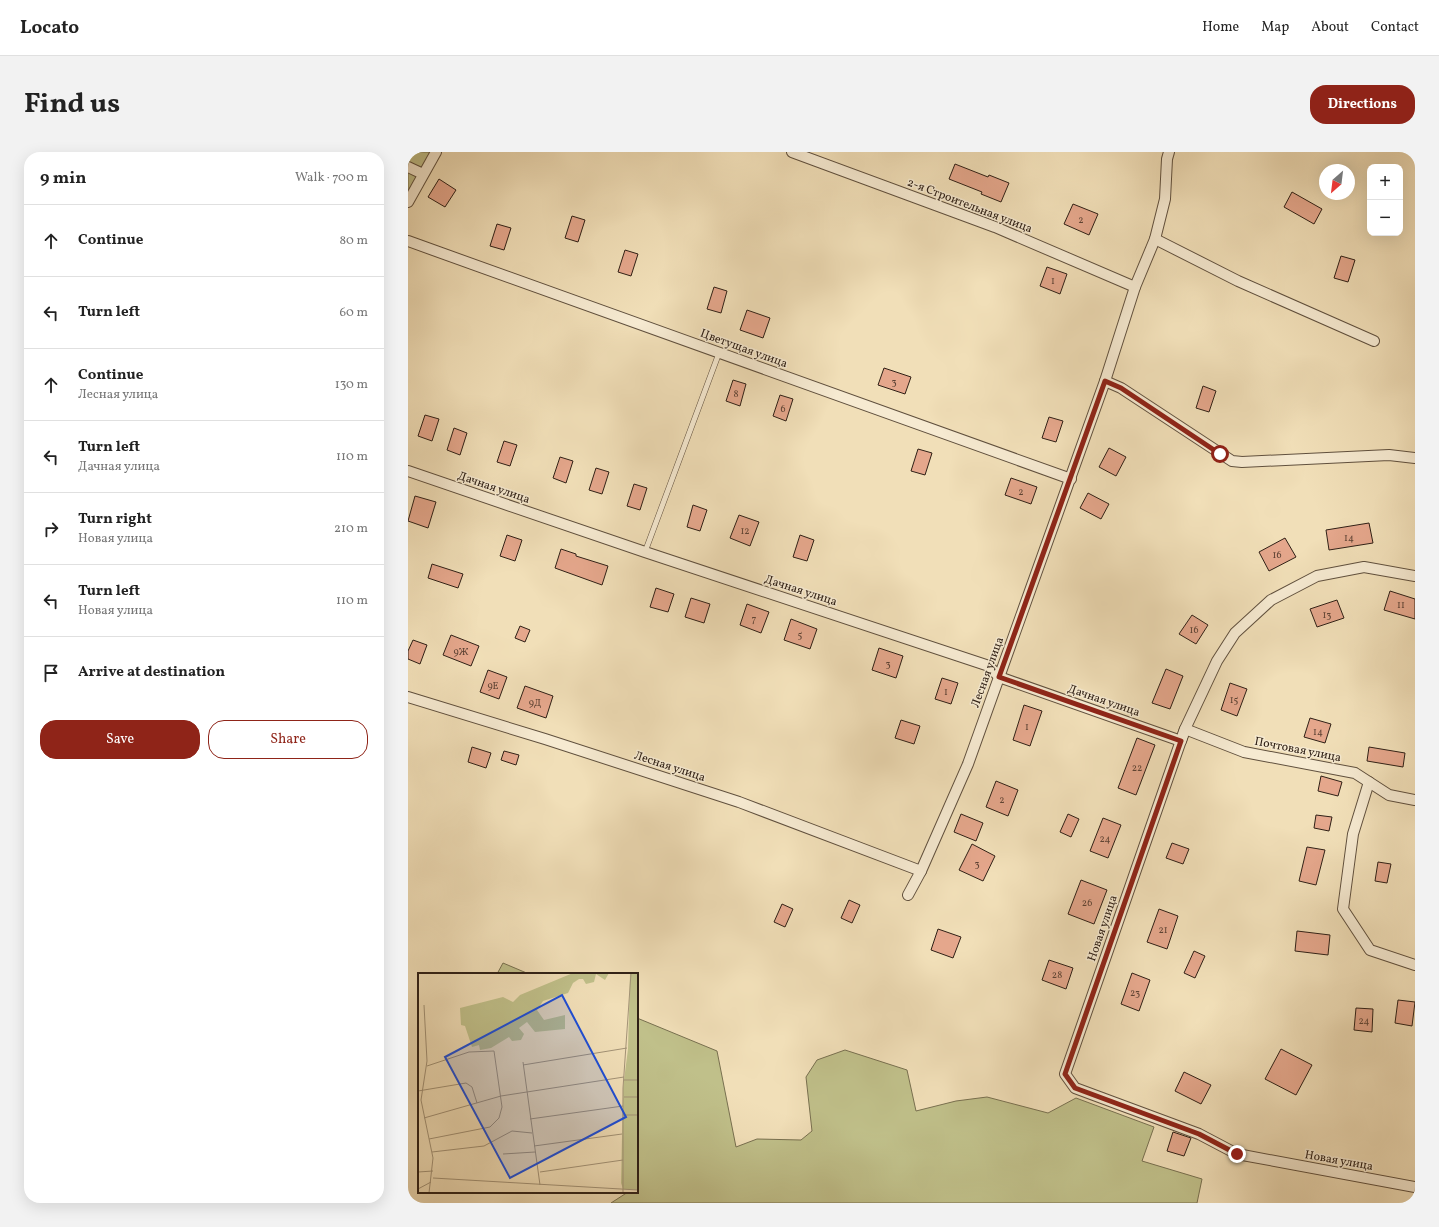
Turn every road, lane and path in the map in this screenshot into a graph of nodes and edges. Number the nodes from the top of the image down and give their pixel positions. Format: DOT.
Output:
graph roads {
  1 [pos="436,152"];
  2 [pos="792,152"];
  3 [pos="1169,152"];
  4 [pos="408,167"];
  5 [pos="423,174"];
  6 [pos="408,202"];
  7 [pos="1155,239"];
  8 [pos="408,241"];
  9 [pos="1136,287"];
  10 [pos="1374,341"];
  11 [pos="719,353"];
  12 [pos="1105,381"];
  13 [pos="1415,458"];
  14 [pos="408,471"];
  15 [pos="1070,479"];
  16 [pos="645,552"];
  17 [pos="1415,576"];
  18 [pos="999,677"];
  19 [pos="408,697"];
  20 [pos="1185,729"];
  21 [pos="1181,741"];
  22 [pos="1369,782"];
  23 [pos="1415,800"];
  24 [pos="921,871"];
  25 [pos="908,895"];
  26 [pos="1415,965"];
  27 [pos="1415,1187"];
  1 -- 5 [label="street"];
  2 -- 9 [label="street, 2-я Строительная улица"];
  3 -- 7 [label="street, Лесная улица"];
  4 -- 5 [label="street"];
  5 -- 6 [label="street"];
  7 -- 9 [label="street, Лесная улица"];
  7 -- 10 [label="street"];
  8 -- 11 [label="street, Цветущая улица"];
  9 -- 12 [label="street, Лесная улица"];
  11 -- 15 [label="street, Цветущая улица"];
  11 -- 16 [label="lane"];
  12 -- 13 [label="street"];
  12 -- 15 [label="street, Лесная улица"];
  14 -- 16 [label="street, Дачная улица"];
  15 -- 18 [label="street, Лесная улица"];
  16 -- 18 [label="street, Дачная улица"];
  17 -- 20 [label="street"];
  18 -- 21 [label="street, Дачная улица"];
  18 -- 24 [label="street, Лесная улица"];
  19 -- 24 [label="street, Лесная улица"];
  20 -- 21 [label="street"];
  20 -- 22 [label="street, Почтовая улица"];
  21 -- 27 [label="street, Новая улица"];
  22 -- 23 [label="street, Почтовая улица"];
  22 -- 26 [label="street"];
  24 -- 25 [label="street, Лесная улица"];
}
